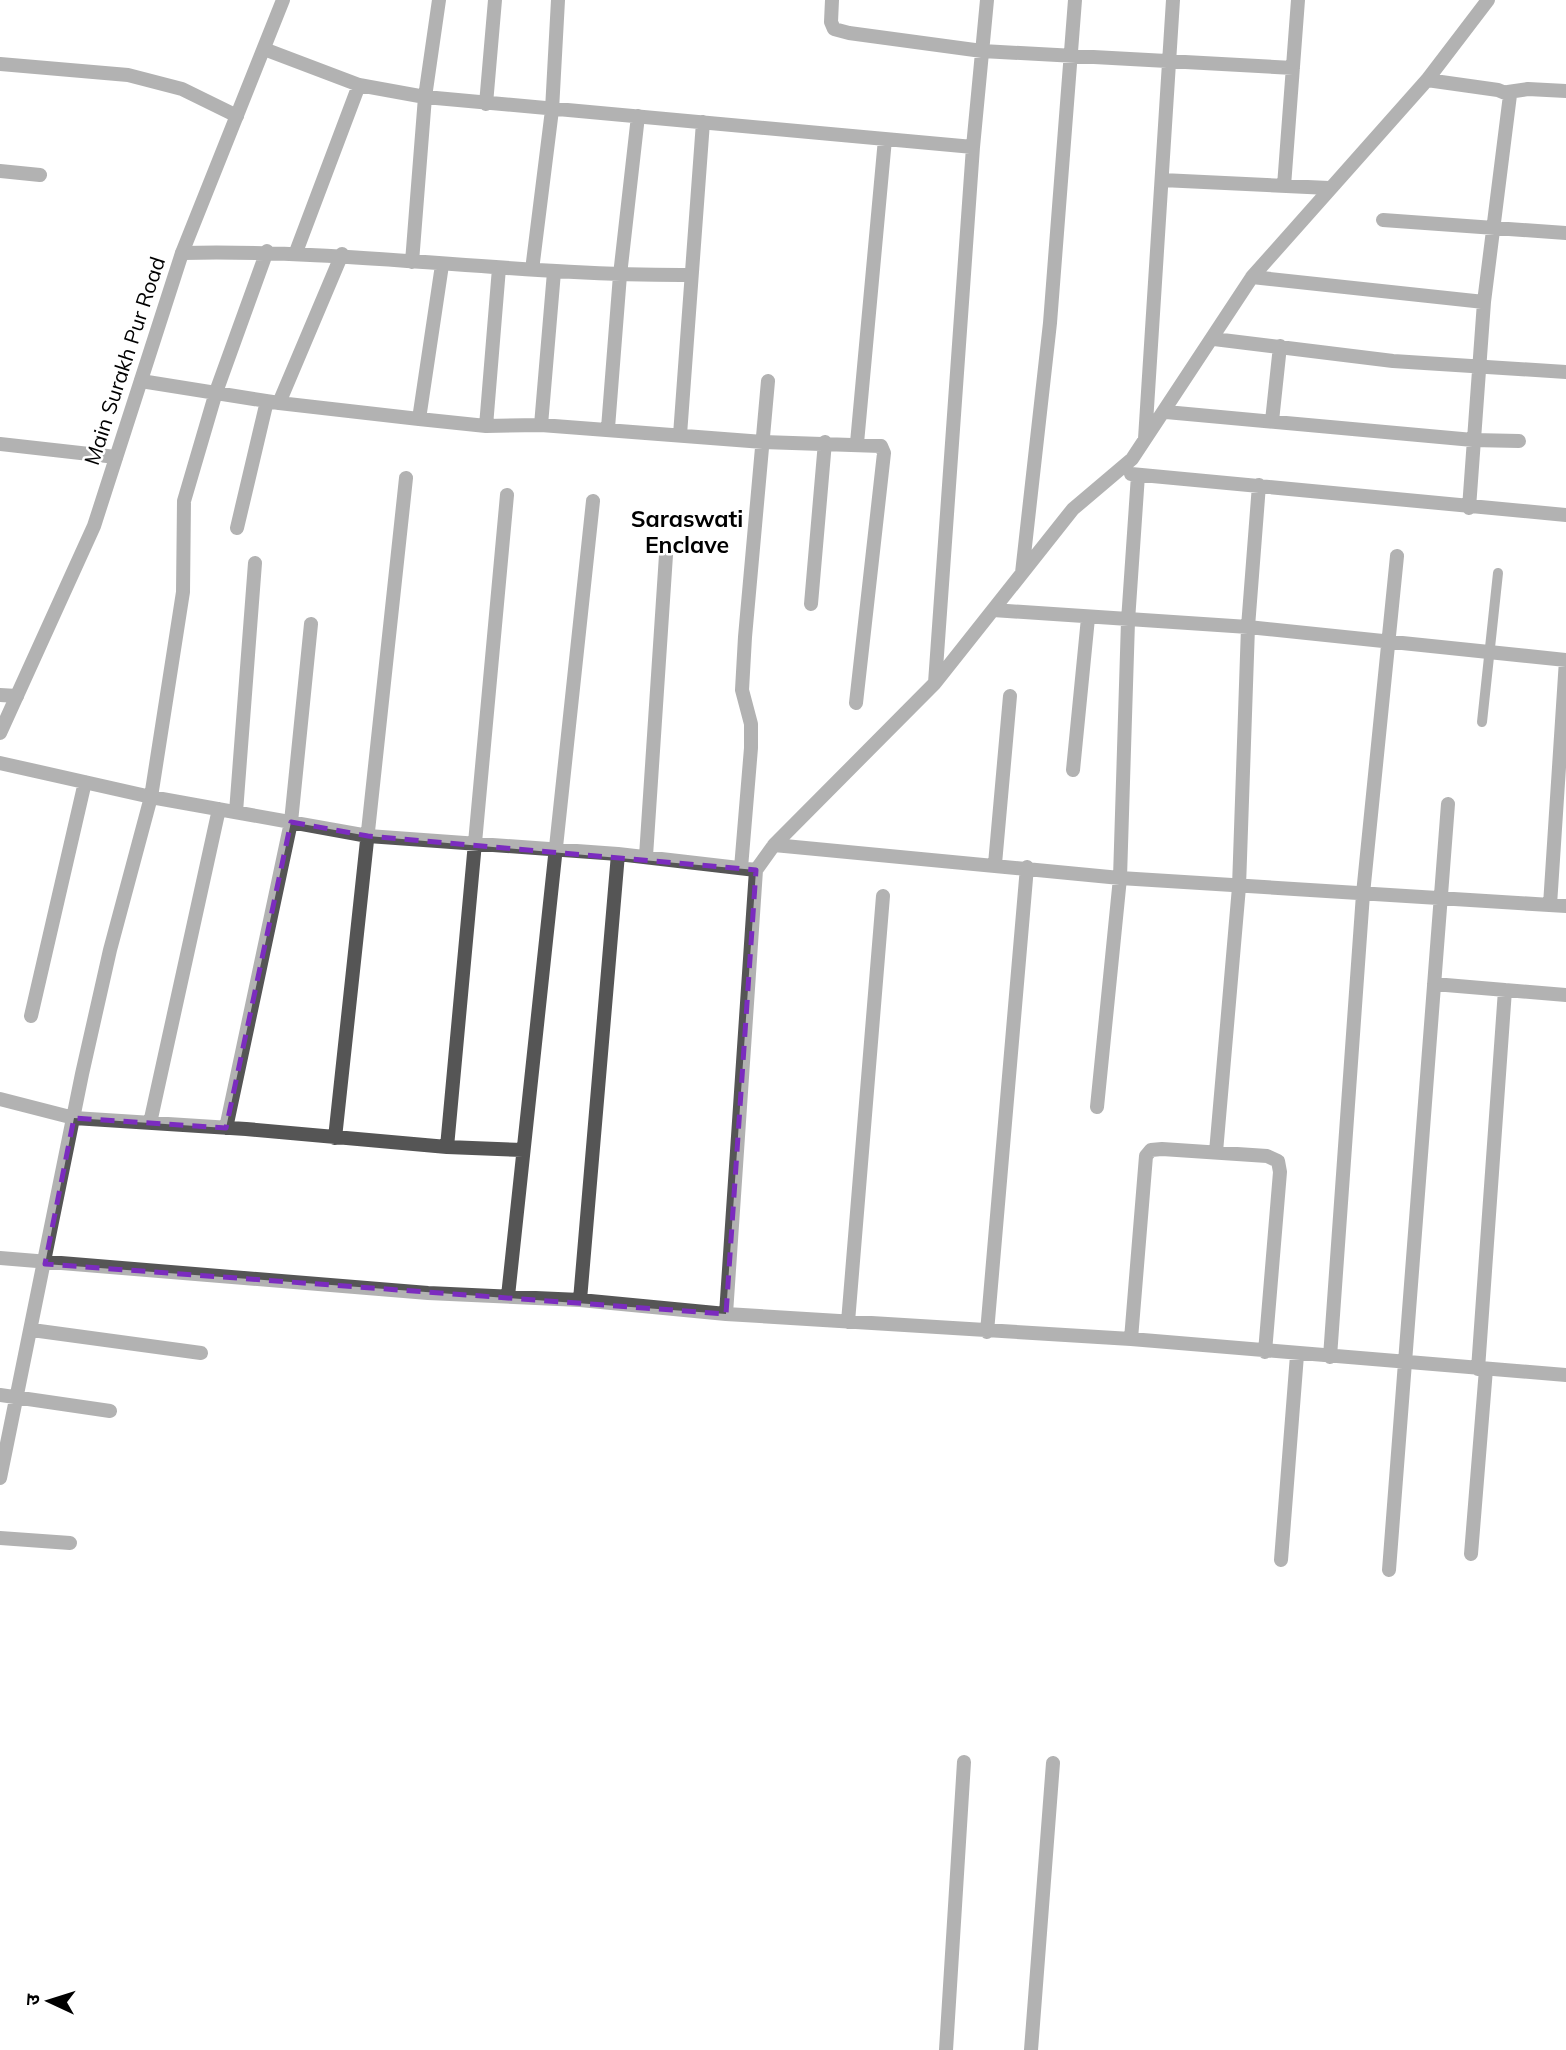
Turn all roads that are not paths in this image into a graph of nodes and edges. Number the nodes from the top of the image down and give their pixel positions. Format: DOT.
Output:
graph roads {
  1 [pos="283,0"];
  2 [pos="439,0"];
  3 [pos="495,0"];
  4 [pos="558,0"];
  5 [pos="832,0"];
  6 [pos="988,0"];
  7 [pos="1075,0"];
  8 [pos="1173,0"];
  9 [pos="1298,0"];
  10 [pos="1488,0"];
  11 [pos="264,49"];
  12 [pos="982,51"];
  13 [pos="1070,56"];
  14 [pos="1169,61"];
  15 [pos="0,64"];
  16 [pos="1293,68"];
  17 [pos="1427,80"];
  18 [pos="359,85"];
  19 [pos="1566,91"];
  20 [pos="1508,92"];
  21 [pos="425,97"];
  22 [pos="486,104"];
  23 [pos="552,110"];
  24 [pos="237,116"];
  25 [pos="638,116"];
  26 [pos="703,122"];
  27 [pos="885,139"];
  28 [pos="973,147"];
  29 [pos="0,171"];
  30 [pos="40,175"];
  31 [pos="1162,180"];
  32 [pos="1284,186"];
  33 [pos="1329,188"];
  34 [pos="1383,220"];
  35 [pos="1493,228"];
  36 [pos="1566,233"];
  37 [pos="267,251"];
  38 [pos="296,252"];
  39 [pos="182,253"];
  40 [pos="342,254"];
  41 [pos="412,262"];
  42 [pos="442,265"];
  43 [pos="499,268"];
  44 [pos="532,270"];
  45 [pos="554,272"];
  46 [pos="620,275"];
  47 [pos="690,275"];
  48 [pos="1252,277"];
  49 [pos="1484,302"];
  50 [pos="1213,339"];
  51 [pos="1280,346"];
  52 [pos="1479,366"];
  53 [pos="1566,372"];
  54 [pos="141,381"];
  55 [pos="768,381"];
  56 [pos="216,392"];
  57 [pos="273,402"];
  58 [pos="1166,412"];
  59 [pos="419,419"];
  60 [pos="1272,421"];
  61 [pos="541,425"];
  62 [pos="486,426"];
  63 [pos="608,428"];
  64 [pos="680,435"];
  65 [pos="1473,440"];
  66 [pos="1519,441"];
  67 [pos="763,442"];
  68 [pos="825,442"];
  69 [pos="1145,442"];
  70 [pos="857,443"];
  71 [pos="0,444"];
  72 [pos="116,457"];
  73 [pos="1115,473"];
  74 [pos="1138,475"];
  75 [pos="406,478"];
  76 [pos="1259,485"];
  77 [pos="506,495"];
  78 [pos="593,501"];
  79 [pos="1469,508"];
  80 [pos="1566,515"];
  81 [pos="237,528"];
  82 [pos="666,555"];
  83 [pos="1397,556"];
  84 [pos="255,564"];
  85 [pos="1022,573"];
  86 [pos="1498,573"];
  87 [pos="811,604"];
  88 [pos="993,611"];
  89 [pos="1088,618"];
  90 [pos="1128,621"];
  91 [pos="311,624"];
  92 [pos="1248,627"];
  93 [pos="1387,643"];
  94 [pos="1490,653"];
  95 [pos="1566,660"];
  96 [pos="935,683"];
  97 [pos="0,695"];
  98 [pos="16,696"];
  99 [pos="1010,696"];
  100 [pos="856,703"];
  101 [pos="1482,722"];
  102 [pos="0,733"];
  103 [pos="0,763"];
  104 [pos="1073,770"];
  105 [pos="85,782"];
  106 [pos="151,797"];
  107 [pos="1448,804"];
  108 [pos="219,809"];
  109 [pos="236,812"];
  110 [pos="291,822"];
  111 [pos="368,836"];
  112 [pos="474,844"];
  113 [pos="774,845"];
  114 [pos="555,848"];
  115 [pos="618,853"];
  116 [pos="646,856"];
  117 [pos="995,864"];
  118 [pos="1027,867"];
  119 [pos="748,869"];
  120 [pos="1120,878"];
  121 [pos="1239,887"];
  122 [pos="1363,894"];
  123 [pos="883,896"];
  124 [pos="1441,898"];
  125 [pos="1550,905"];
  126 [pos="1566,906"];
  127 [pos="1434,984"];
  128 [pos="1505,990"];
  129 [pos="1566,995"];
  130 [pos="31,1016"];
  131 [pos="0,1099"];
  132 [pos="1097,1107"];
  133 [pos="74,1118"];
  134 [pos="150,1123"];
  135 [pos="226,1128"];
  136 [pos="335,1138"];
  137 [pos="447,1147"];
  138 [pos="523,1150"];
  139 [pos="1216,1152"];
  140 [pos="0,1258"];
  141 [pos="45,1264"];
  142 [pos="508,1296"];
  143 [pos="580,1300"];
  144 [pos="726,1314"];
  145 [pos="848,1322"];
  146 [pos="32,1330"];
  147 [pos="987,1332"];
  148 [pos="1130,1339"];
  149 [pos="1265,1352"];
  150 [pos="201,1353"];
  151 [pos="1297,1355"];
  152 [pos="1330,1357"];
  153 [pos="1407,1363"];
  154 [pos="1482,1369"];
  155 [pos="1566,1375"];
  156 [pos="0,1395"];
  157 [pos="19,1396"];
  158 [pos="110,1411"];
  159 [pos="0,1478"];
  160 [pos="0,1538"];
  161 [pos="70,1543"];
  162 [pos="1471,1554"];
  163 [pos="1280,1560"];
  164 [pos="1389,1570"];
  165 [pos="964,1762"];
  166 [pos="1053,1763"];
  167 [pos="946,2050"];
  168 [pos="1031,2050"];
  1 -- 11 [label="street, Main Surakh Pur Road"];
  2 -- 21 [label="street"];
  3 -- 22 [label="street"];
  4 -- 23 [label="street"];
  5 -- 12 [label="street"];
  6 -- 12 [label="street"];
  7 -- 13 [label="street"];
  8 -- 14 [label="street"];
  9 -- 16 [label="street"];
  10 -- 17 [label="street"];
  11 -- 18 [label="street"];
  11 -- 24 [label="street, Main Surakh Pur Road"];
  12 -- 13 [label="street"];
  12 -- 28 [label="street"];
  13 -- 14 [label="street"];
  13 -- 85 [label="street"];
  14 -- 16 [label="street"];
  14 -- 31 [label="street"];
  15 -- 24 [label="street"];
  16 -- 32 [label="street"];
  17 -- 20 [label="street"];
  17 -- 33 [label="street"];
  18 -- 21 [label="street"];
  18 -- 38 [label="street"];
  19 -- 20 [label="street"];
  20 -- 35 [label="street"];
  21 -- 22 [label="street"];
  21 -- 41 [label="street"];
  22 -- 23 [label="street"];
  23 -- 25 [label="street"];
  23 -- 44 [label="street"];
  24 -- 39 [label="street, Main Surakh Pur Road"];
  25 -- 26 [label="street"];
  25 -- 46 [label="street"];
  26 -- 27 [label="street"];
  26 -- 47 [label="street"];
  27 -- 28 [label="street"];
  27 -- 70 [label="street"];
  28 -- 96 [label="street"];
  29 -- 30 [label="street"];
  31 -- 32 [label="street"];
  31 -- 69 [label="street"];
  32 -- 33 [label="street"];
  33 -- 48 [label="street"];
  34 -- 35 [label="street"];
  35 -- 36 [label="street"];
  35 -- 49 [label="street"];
  37 -- 38 [label="street"];
  37 -- 39 [label="street"];
  37 -- 56 [label="street"];
  38 -- 40 [label="street"];
  39 -- 54 [label="street, Main Surakh Pur Road"];
  40 -- 41 [label="street"];
  40 -- 57 [label="street"];
  41 -- 42 [label="street"];
  42 -- 43 [label="street"];
  42 -- 59 [label="street"];
  43 -- 44 [label="street"];
  43 -- 62 [label="street"];
  44 -- 45 [label="street"];
  45 -- 46 [label="street"];
  45 -- 61 [label="street"];
  46 -- 47 [label="street"];
  46 -- 63 [label="street"];
  47 -- 64 [label="street"];
  48 -- 49 [label="street"];
  48 -- 50 [label="street"];
  49 -- 52 [label="street"];
  50 -- 51 [label="street"];
  50 -- 58 [label="street"];
  51 -- 52 [label="street"];
  51 -- 60 [label="street"];
  52 -- 53 [label="street"];
  52 -- 65 [label="street"];
  54 -- 56 [label="street"];
  54 -- 72 [label="street, Main Surakh Pur Road"];
  55 -- 67 [label="street"];
  56 -- 57 [label="street"];
  56 -- 106 [label="street"];
  57 -- 59 [label="street"];
  57 -- 81 [label="street"];
  58 -- 60 [label="street"];
  58 -- 69 [label="street"];
  59 -- 62 [label="street"];
  60 -- 65 [label="street"];
  61 -- 62 [label="street"];
  61 -- 63 [label="street"];
  63 -- 64 [label="street"];
  64 -- 67 [label="street"];
  65 -- 66 [label="street"];
  65 -- 79 [label="street"];
  67 -- 68 [label="street"];
  67 -- 119 [label="street"];
  68 -- 70 [label="street"];
  68 -- 87 [label="street"];
  69 -- 73 [label="street"];
  70 -- 100 [label="street"];
  71 -- 72 [label="street"];
  72 -- 98 [label="street, Main Surakh Pur Road"];
  73 -- 74 [label="street"];
  73 -- 85 [label="street"];
  74 -- 76 [label="street"];
  74 -- 90 [label="street"];
  75 -- 111 [label="street"];
  76 -- 79 [label="street"];
  76 -- 92 [label="street"];
  77 -- 112 [label="street"];
  78 -- 114 [label="street"];
  79 -- 80 [label="street"];
  82 -- 116 [label="street"];
  83 -- 93 [label="street"];
  84 -- 109 [label="street"];
  85 -- 88 [label="street"];
  86 -- 94 [label="lane"];
  88 -- 89 [label="street"];
  88 -- 96 [label="street"];
  89 -- 90 [label="street"];
  89 -- 104 [label="street"];
  90 -- 92 [label="street"];
  90 -- 120 [label="street"];
  91 -- 110 [label="street"];
  92 -- 93 [label="street"];
  92 -- 121 [label="street"];
  93 -- 94 [label="street"];
  93 -- 122 [label="street"];
  94 -- 95 [label="street"];
  94 -- 101 [label="lane"];
  95 -- 125 [label="street"];
  96 -- 113 [label="street"];
  97 -- 98 [label="street"];
  98 -- 102 [label="street, Main Surakh Pur Road"];
  99 -- 117 [label="street"];
  103 -- 105 [label="street"];
  105 -- 106 [label="street"];
  105 -- 130 [label="street"];
  106 -- 108 [label="street"];
  106 -- 133 [label="street"];
  107 -- 124 [label="street"];
  108 -- 109 [label="street"];
  108 -- 134 [label="street"];
  109 -- 110 [label="street"];
  110 -- 111 [label="street"];
  110 -- 135 [label="street"];
  111 -- 112 [label="street"];
  111 -- 136 [label="street"];
  112 -- 114 [label="street"];
  112 -- 137 [label="street"];
  113 -- 117 [label="street"];
  113 -- 119 [label="street"];
  114 -- 115 [label="street"];
  114 -- 138 [label="street"];
  115 -- 116 [label="street"];
  115 -- 143 [label="street"];
  116 -- 119 [label="street"];
  117 -- 118 [label="street"];
  118 -- 120 [label="street"];
  118 -- 147 [label="street"];
  119 -- 144 [label="street"];
  120 -- 121 [label="street"];
  120 -- 132 [label="street"];
  121 -- 122 [label="street"];
  121 -- 139 [label="street"];
  122 -- 124 [label="street"];
  122 -- 152 [label="street"];
  123 -- 145 [label="street"];
  124 -- 125 [label="street"];
  124 -- 127 [label="street"];
  125 -- 126 [label="street"];
  127 -- 128 [label="street"];
  127 -- 153 [label="street"];
  128 -- 129 [label="street"];
  128 -- 154 [label="street"];
  131 -- 133 [label="street"];
  133 -- 134 [label="street"];
  133 -- 141 [label="street"];
  134 -- 135 [label="street"];
  135 -- 136 [label="street"];
  136 -- 137 [label="street"];
  137 -- 138 [label="street"];
  138 -- 142 [label="street"];
  139 -- 148 [label="street"];
  139 -- 149 [label="street"];
  140 -- 141 [label="street"];
  141 -- 142 [label="street"];
  141 -- 146 [label="street"];
  142 -- 143 [label="street"];
  143 -- 144 [label="street"];
  144 -- 145 [label="street"];
  145 -- 147 [label="street"];
  146 -- 150 [label="street"];
  146 -- 157 [label="street"];
  147 -- 148 [label="street"];
  148 -- 149 [label="street"];
  149 -- 151 [label="street"];
  151 -- 152 [label="street"];
  151 -- 163 [label="street"];
  152 -- 153 [label="street"];
  153 -- 154 [label="street"];
  153 -- 164 [label="street"];
  154 -- 155 [label="street"];
  154 -- 162 [label="street"];
  156 -- 157 [label="street"];
  157 -- 158 [label="street"];
  157 -- 159 [label="street"];
  160 -- 161 [label="street"];
  165 -- 167 [label="street"];
  166 -- 168 [label="street"];
}
